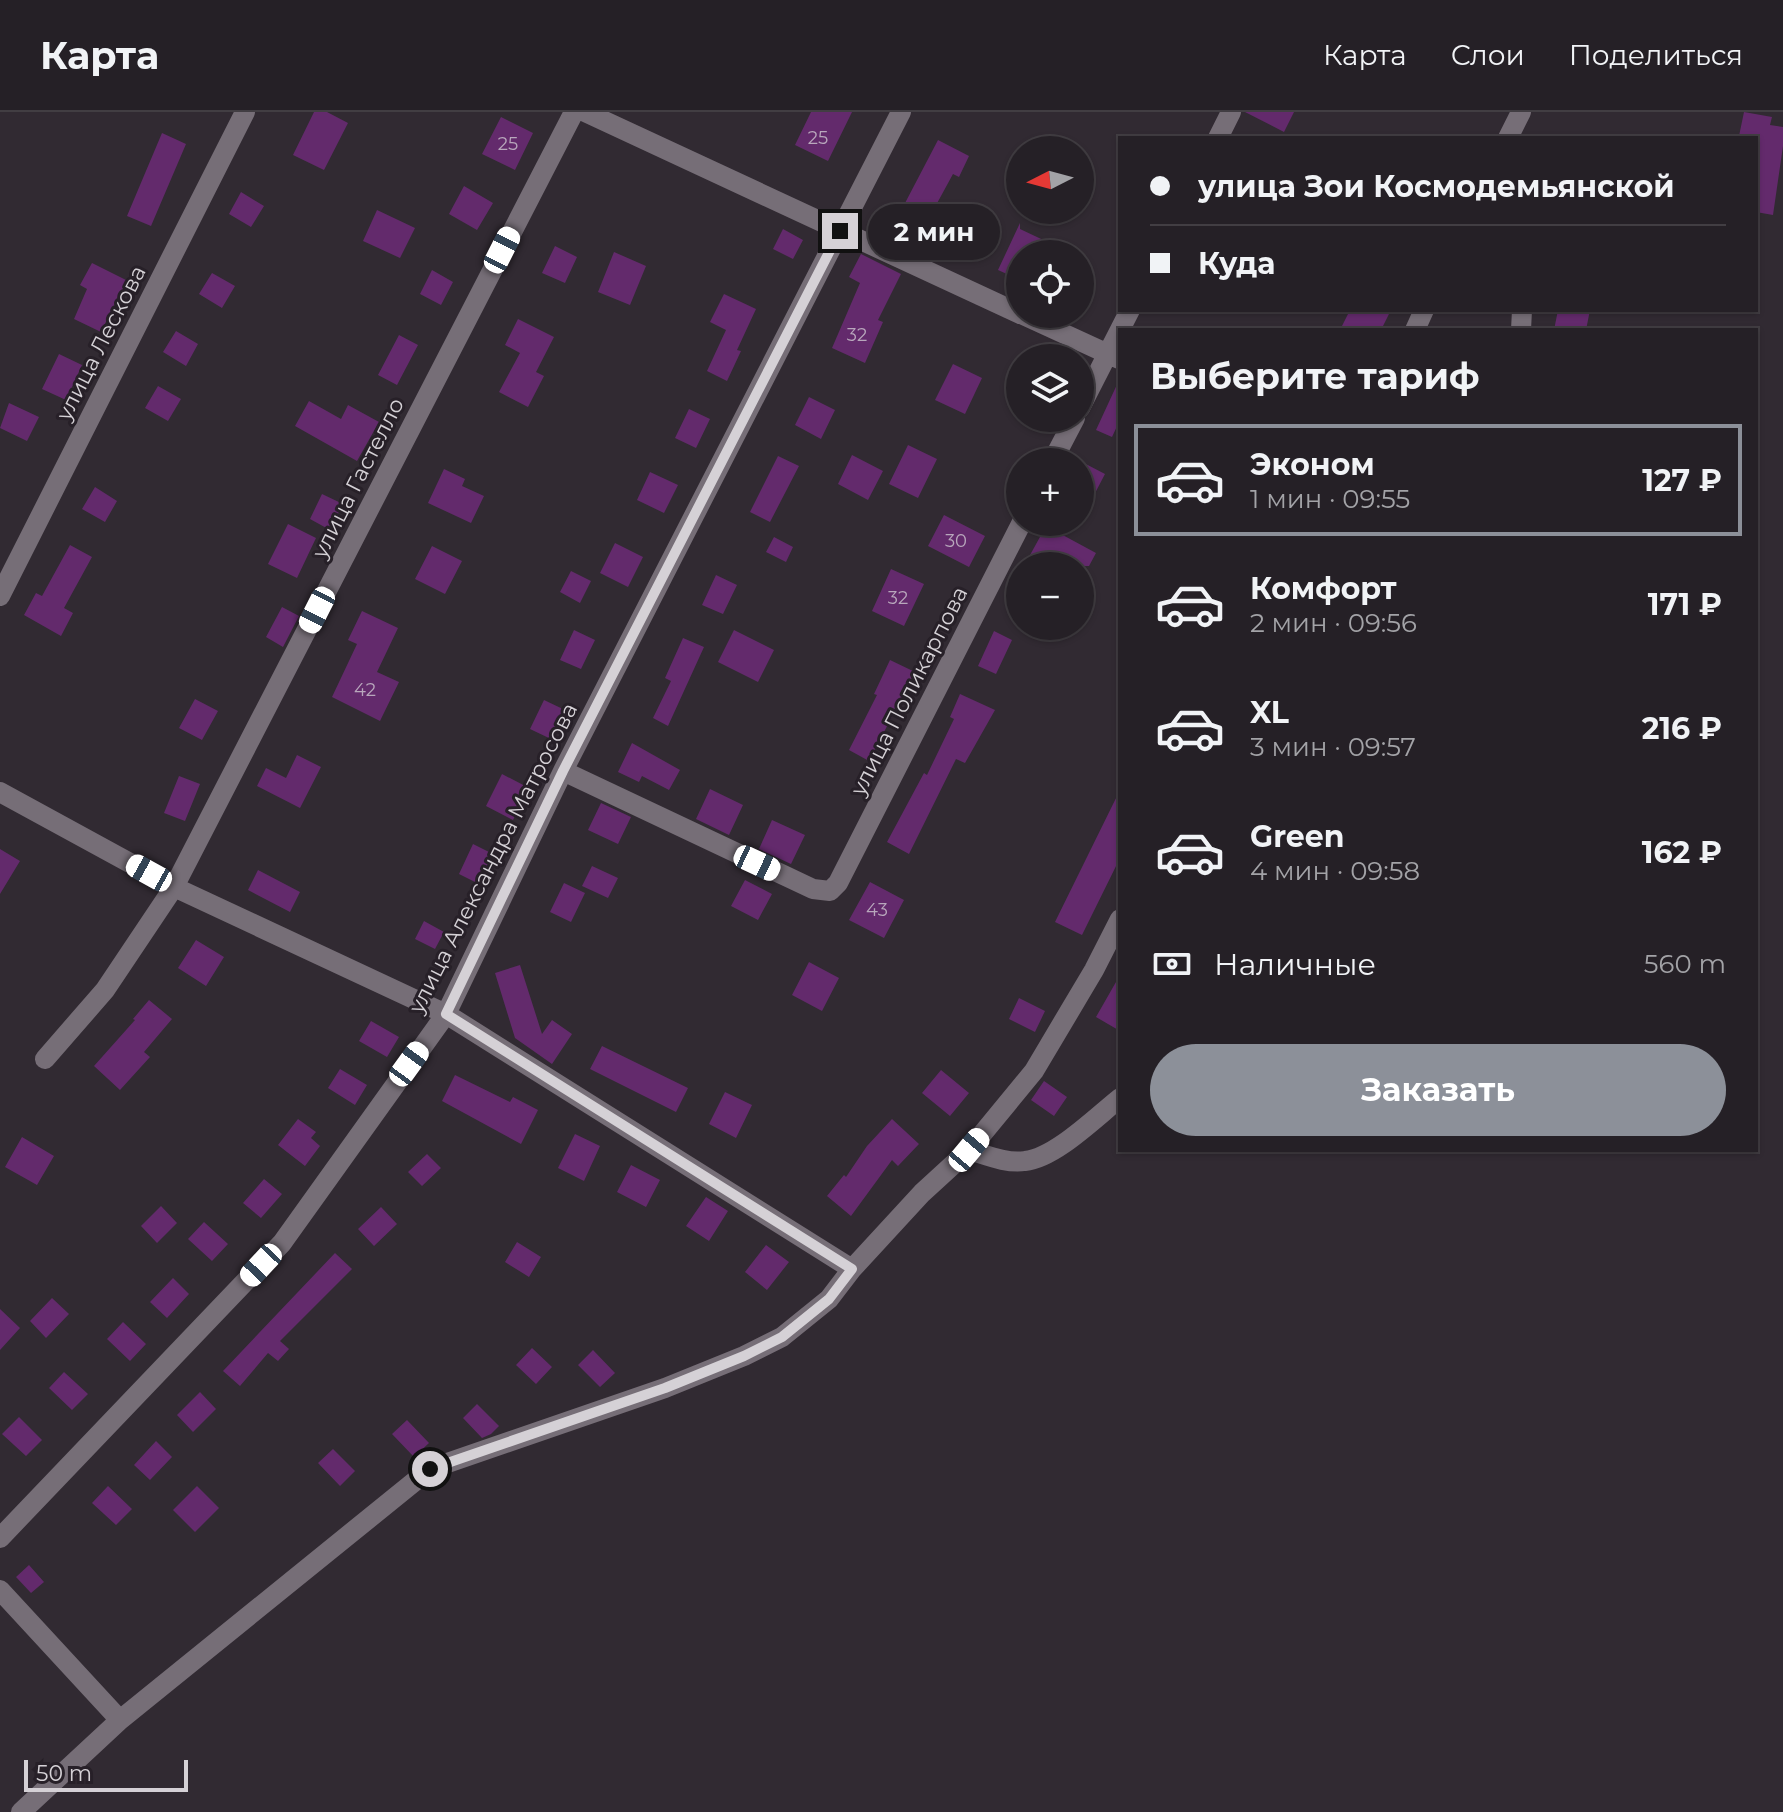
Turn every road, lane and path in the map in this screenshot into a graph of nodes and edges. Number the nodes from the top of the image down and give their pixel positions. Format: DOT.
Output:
graph roads {
  1 [pos="245,112"];
  2 [pos="574,112"];
  3 [pos="585,112"];
  4 [pos="901,112"];
  5 [pos="1231,112"];
  6 [pos="1521,112"];
  7 [pos="1527,112"];
  8 [pos="1219,136"];
  9 [pos="1509,136"];
  10 [pos="1527,136"];
  11 [pos="840,231"];
  12 [pos="1006,308"];
  13 [pos="1051,328"];
  14 [pos="1114,357"];
  15 [pos="1094,387"];
  16 [pos="1015,536"];
  17 [pos="0,596"];
  18 [pos="563,771"];
  19 [pos="0,792"];
  20 [pos="174,887"];
  21 [pos="1118,923"];
  22 [pos="446,1014"];
  23 [pos="45,1059"];
  24 [pos="1118,1100"];
  25 [pos="969,1150"];
  26 [pos="852,1269"];
  27 [pos="0,1538"];
  28 [pos="0,1590"];
  29 [pos="120,1720"];
  30 [pos="21,1812"];
  1 -- 17 [label="street, улица Лескова"];
  2 -- 20 [label="street, улица Гастелло"];
  3 -- 11 [label="street"];
  4 -- 11 [label="street, улица Александра Матросова"];
  5 -- 8 [label="street"];
  6 -- 9 [label="street"];
  7 -- 10 [label="street"];
  11 -- 12 [label="street"];
  11 -- 18 [label="street, улица Александра Матросова"];
  13 -- 14 [label="street"];
  14 -- 15 [label="street"];
  16 -- 18 [label="street, улица Поликарпова"];
  18 -- 22 [label="street, улица Александра Матросова"];
  19 -- 20 [label="street"];
  20 -- 22 [label="street"];
  20 -- 23 [label="street, улица Гастелло"];
  21 -- 25 [label="street"];
  22 -- 26 [label="street"];
  22 -- 27 [label="street, улица Александра Матросова"];
  24 -- 25 [label="street"];
  25 -- 26 [label="street"];
  26 -- 29 [label="street"];
  28 -- 29 [label="street"];
  29 -- 30 [label="street"];
}
